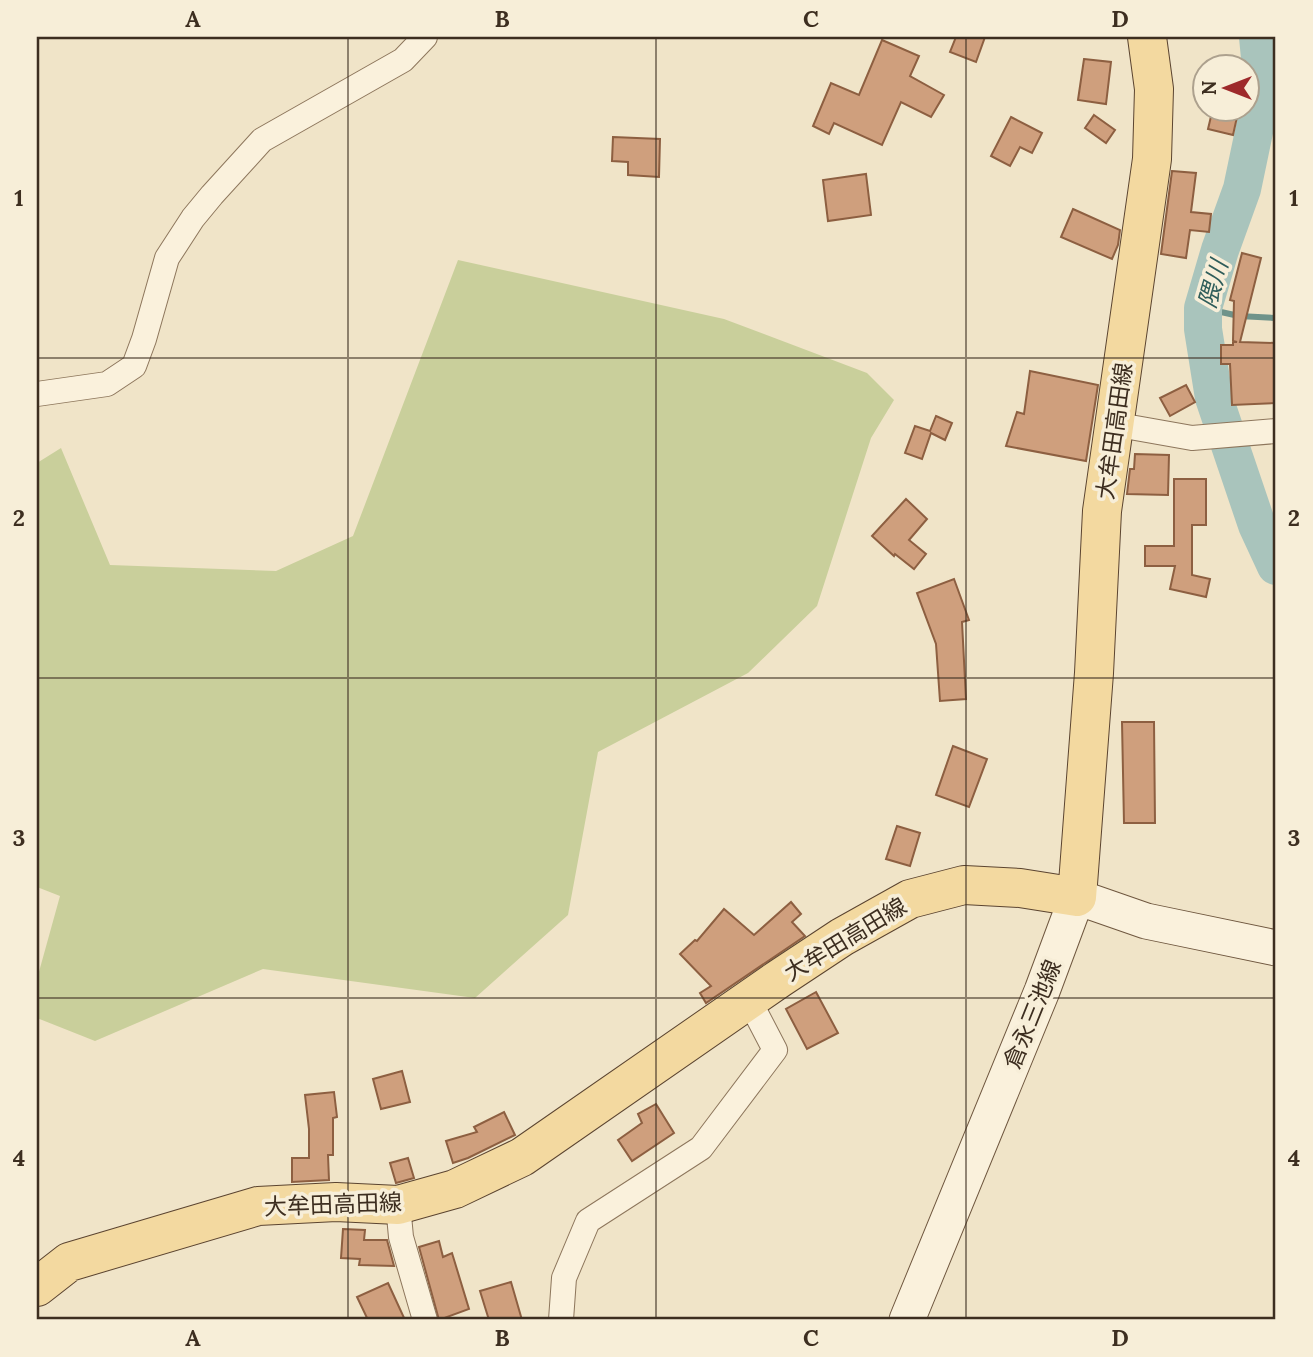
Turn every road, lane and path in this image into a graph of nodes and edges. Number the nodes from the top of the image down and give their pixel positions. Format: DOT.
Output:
graph roads {
  1 [pos="425,37"];
  2 [pos="1147,37"];
  3 [pos="37,394"];
  4 [pos="1113,424"];
  5 [pos="1276,431"];
  6 [pos="1077,897"];
  7 [pos="1276,948"];
  8 [pos="749,1000"];
  9 [pos="398,1205"];
  10 [pos="37,1287"];
  11 [pos="425,1320"];
  12 [pos="561,1320"];
  13 [pos="907,1320"];
  1 -- 3 [label="street"];
  2 -- 4 [label="main road, 大牟田高田線"];
  4 -- 5 [label="street"];
  4 -- 6 [label="main road, 大牟田高田線"];
  6 -- 7 [label="main road"];
  6 -- 8 [label="main road, 大牟田高田線"];
  6 -- 13 [label="main road, 倉永三池線"];
  8 -- 9 [label="main road, 大牟田高田線"];
  8 -- 12 [label="street"];
  9 -- 10 [label="main road, 大牟田高田線"];
  9 -- 11 [label="street"];
}
